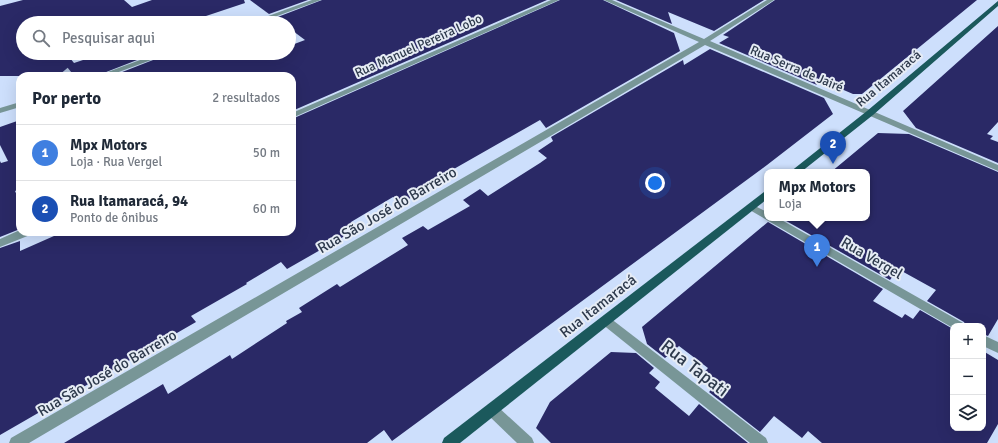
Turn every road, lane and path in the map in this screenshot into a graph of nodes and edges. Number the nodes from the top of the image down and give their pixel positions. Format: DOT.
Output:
graph roads {
  1 [pos="318,0"];
  2 [pos="556,0"];
  3 [pos="607,0"];
  4 [pos="771,0"];
  5 [pos="998,3"];
  6 [pos="272,16"];
  7 [pos="704,42"];
  8 [pos="146,60"];
  9 [pos="111,72"];
  10 [pos="16,105"];
  11 [pos="0,111"];
  12 [pos="870,113"];
  13 [pos="296,114"];
  14 [pos="998,168"];
  15 [pos="799,169"];
  16 [pos="764,196"];
  17 [pos="751,207"];
  18 [pos="764,214"];
  19 [pos="775,221"];
  20 [pos="17,236"];
  21 [pos="0,243"];
  22 [pos="606,320"];
  23 [pos="954,323"];
  24 [pos="986,342"];
  25 [pos="998,348"];
  26 [pos="492,410"];
  27 [pos="16,443"];
  28 [pos="449,443"];
  29 [pos="527,443"];
  30 [pos="761,443"];
  1 -- 6 [label="street"];
  2 -- 13 [label="street, Rua Manuel Pereira Lobo"];
  3 -- 7 [label="street, Rua Serra de Jairé"];
  4 -- 7 [label="street, Rua São José do Barreiro"];
  5 -- 12 [label="main road, Rua Itamaracá"];
  7 -- 12 [label="street, Rua Serra de Jairé"];
  7 -- 27 [label="street, Rua São José do Barreiro"];
  8 -- 9 [label="street"];
  10 -- 11 [label="street"];
  12 -- 14 [label="street, Rua Serra de Jairé"];
  12 -- 15 [label="main road, Rua Itamaracá"];
  16 -- 17 [label="main road, Rua Itamaracá"];
  17 -- 18 [label="street"];
  17 -- 22 [label="main road, Rua Itamaracá"];
  19 -- 23 [label="street, Rua Vergel"];
  20 -- 21 [label="street"];
  22 -- 26 [label="main road, Rua Itamaracá"];
  22 -- 30 [label="street, Rua Tapati"];
  24 -- 25 [label="street"];
  26 -- 28 [label="main road, Rua Itamaracá"];
  26 -- 29 [label="street"];
}
